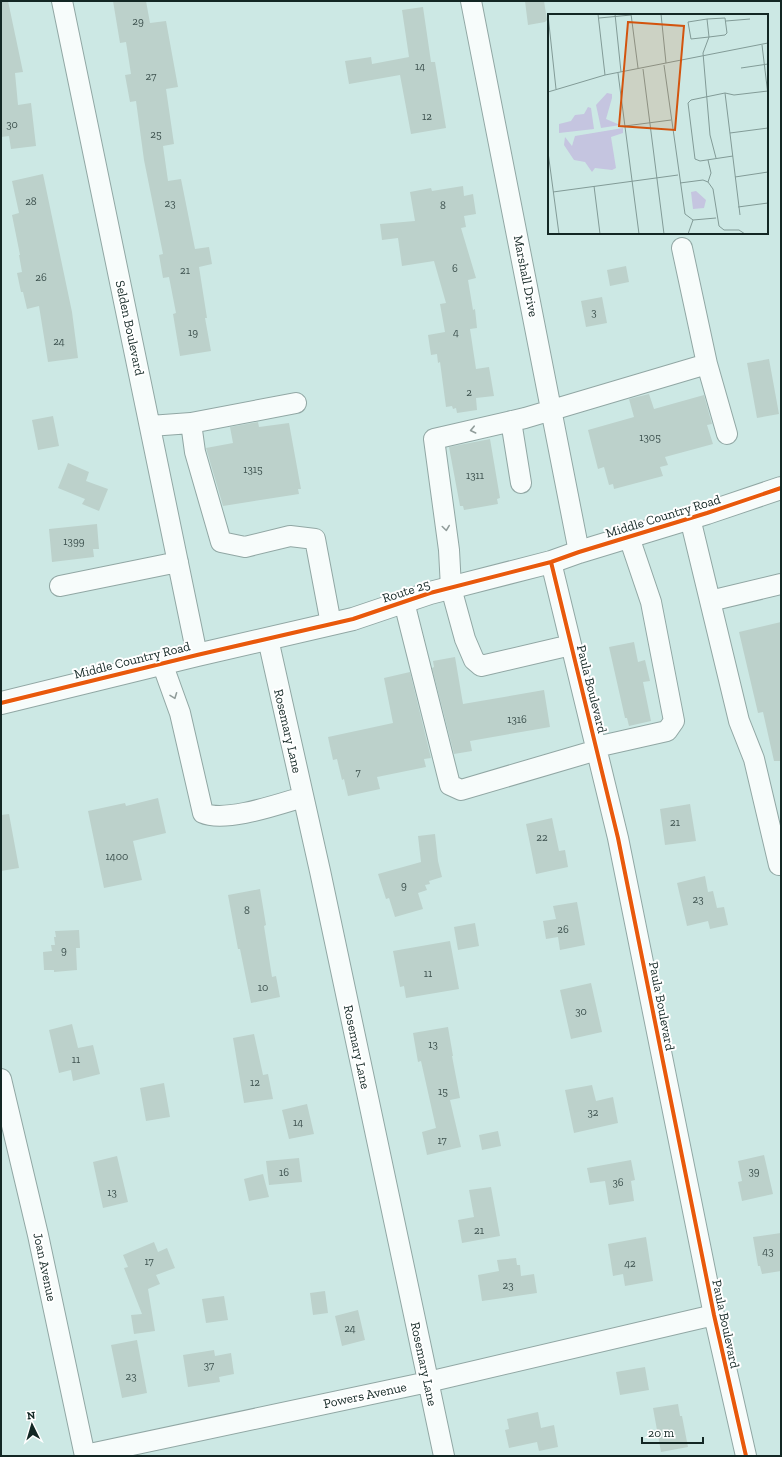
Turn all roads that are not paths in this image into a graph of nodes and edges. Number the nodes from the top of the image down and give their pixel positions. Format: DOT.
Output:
graph roads {
  1 [pos="62,1"];
  2 [pos="472,1"];
  3 [pos="682,248"];
  4 [pos="707,364"];
  5 [pos="296,403"];
  6 [pos="552,410"];
  7 [pos="511,422"];
  8 [pos="190,424"];
  9 [pos="150,426"];
  10 [pos="727,434"];
  11 [pos="521,483"];
  12 [pos="781,488"];
  13 [pos="690,518"];
  14 [pos="629,537"];
  15 [pos="580,552"];
  16 [pos="178,562"];
  17 [pos="550,562"];
  18 [pos="781,584"];
  19 [pos="60,586"];
  20 [pos="451,588"];
  21 [pos="710,601"];
  22 [pos="404,602"];
  23 [pos="331,624"];
  24 [pos="268,639"];
  25 [pos="571,645"];
  26 [pos="198,655"];
  27 [pos="162,663"];
  28 [pos="1,703"];
  29 [pos="596,749"];
  30 [pos="303,798"];
  31 [pos="780,865"];
  32 [pos="1,1079"];
  33 [pos="714,1315"];
  34 [pos="428,1382"];
  35 [pos="85,1455"];
  36 [pos="444,1456"];
  37 [pos="746,1456"];
  1 -- 9 [label="street, Selden Boulevard"];
  2 -- 6 [label="street, Marshall Drive"];
  3 -- 4 [label="street"];
  4 -- 6 [label="street"];
  4 -- 10 [label="street"];
  5 -- 8 [label="street"];
  6 -- 7 [label="street"];
  6 -- 15 [label="street, Marshall Drive"];
  7 -- 11 [label="street"];
  7 -- 20 [label="street, one-way"];
  8 -- 9 [label="street"];
  8 -- 23 [label="street"];
  9 -- 16 [label="street, Selden Boulevard"];
  12 -- 13 [label="main road, Middle Country Road"];
  13 -- 14 [label="main road, Middle Country Road"];
  13 -- 21 [label="street"];
  14 -- 15 [label="main road, Middle Country Road"];
  14 -- 29 [label="street"];
  15 -- 17 [label="main road, Middle Country Road"];
  16 -- 19 [label="street"];
  16 -- 26 [label="street, Selden Boulevard"];
  17 -- 20 [label="main road, Route 25"];
  17 -- 25 [label="street, Paula Boulevard"];
  18 -- 21 [label="street"];
  20 -- 22 [label="main road, Route 25"];
  20 -- 25 [label="street"];
  21 -- 31 [label="street"];
  22 -- 23 [label="main road, Route 25"];
  22 -- 29 [label="street"];
  23 -- 24 [label="main road, Route 25"];
  24 -- 26 [label="main road, Middle Country Road"];
  24 -- 30 [label="street, Rosemary Lane"];
  25 -- 29 [label="street, Paula Boulevard"];
  26 -- 27 [label="main road, Middle Country Road"];
  27 -- 28 [label="main road, Middle Country Road"];
  27 -- 30 [label="street, one-way"];
  29 -- 33 [label="street, Paula Boulevard"];
  30 -- 34 [label="street, Rosemary Lane"];
  32 -- 35 [label="street, Joan Avenue"];
  33 -- 34 [label="street, Powers Avenue"];
  33 -- 37 [label="street, Paula Boulevard"];
  34 -- 35 [label="street, Powers Avenue"];
  34 -- 36 [label="street, Rosemary Lane"];
}
